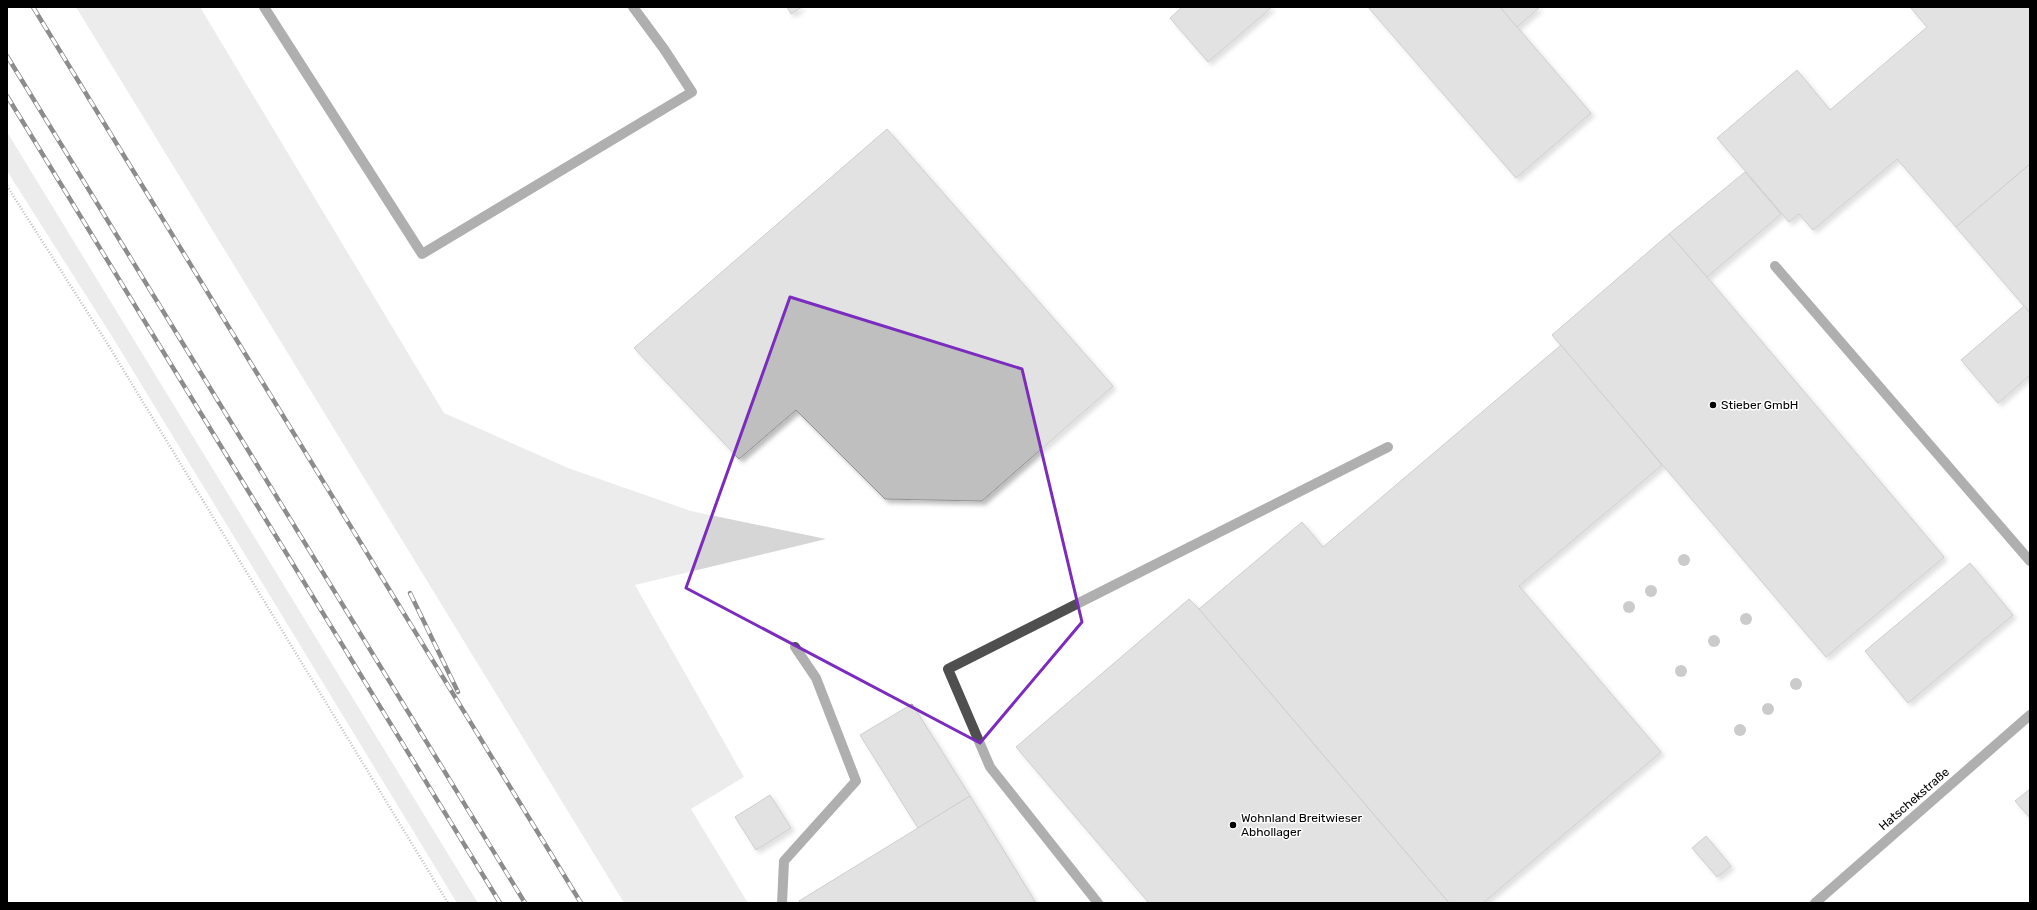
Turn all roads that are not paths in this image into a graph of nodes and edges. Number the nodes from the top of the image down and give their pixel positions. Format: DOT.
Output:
graph roads {
  1 [pos="264,7"];
  2 [pos="633,7"];
  3 [pos="1775,266"];
  4 [pos="1388,447"];
  5 [pos="2030,561"];
  6 [pos="795,648"];
  7 [pos="2030,715"];
  8 [pos="782,903"];
  9 [pos="1098,903"];
  10 [pos="1815,903"];
  1 -- 2 [label="street"];
  3 -- 5 [label="street"];
  4 -- 9 [label="street"];
  6 -- 8 [label="street"];
  7 -- 10 [label="street, Hatschekstraße"];
}
